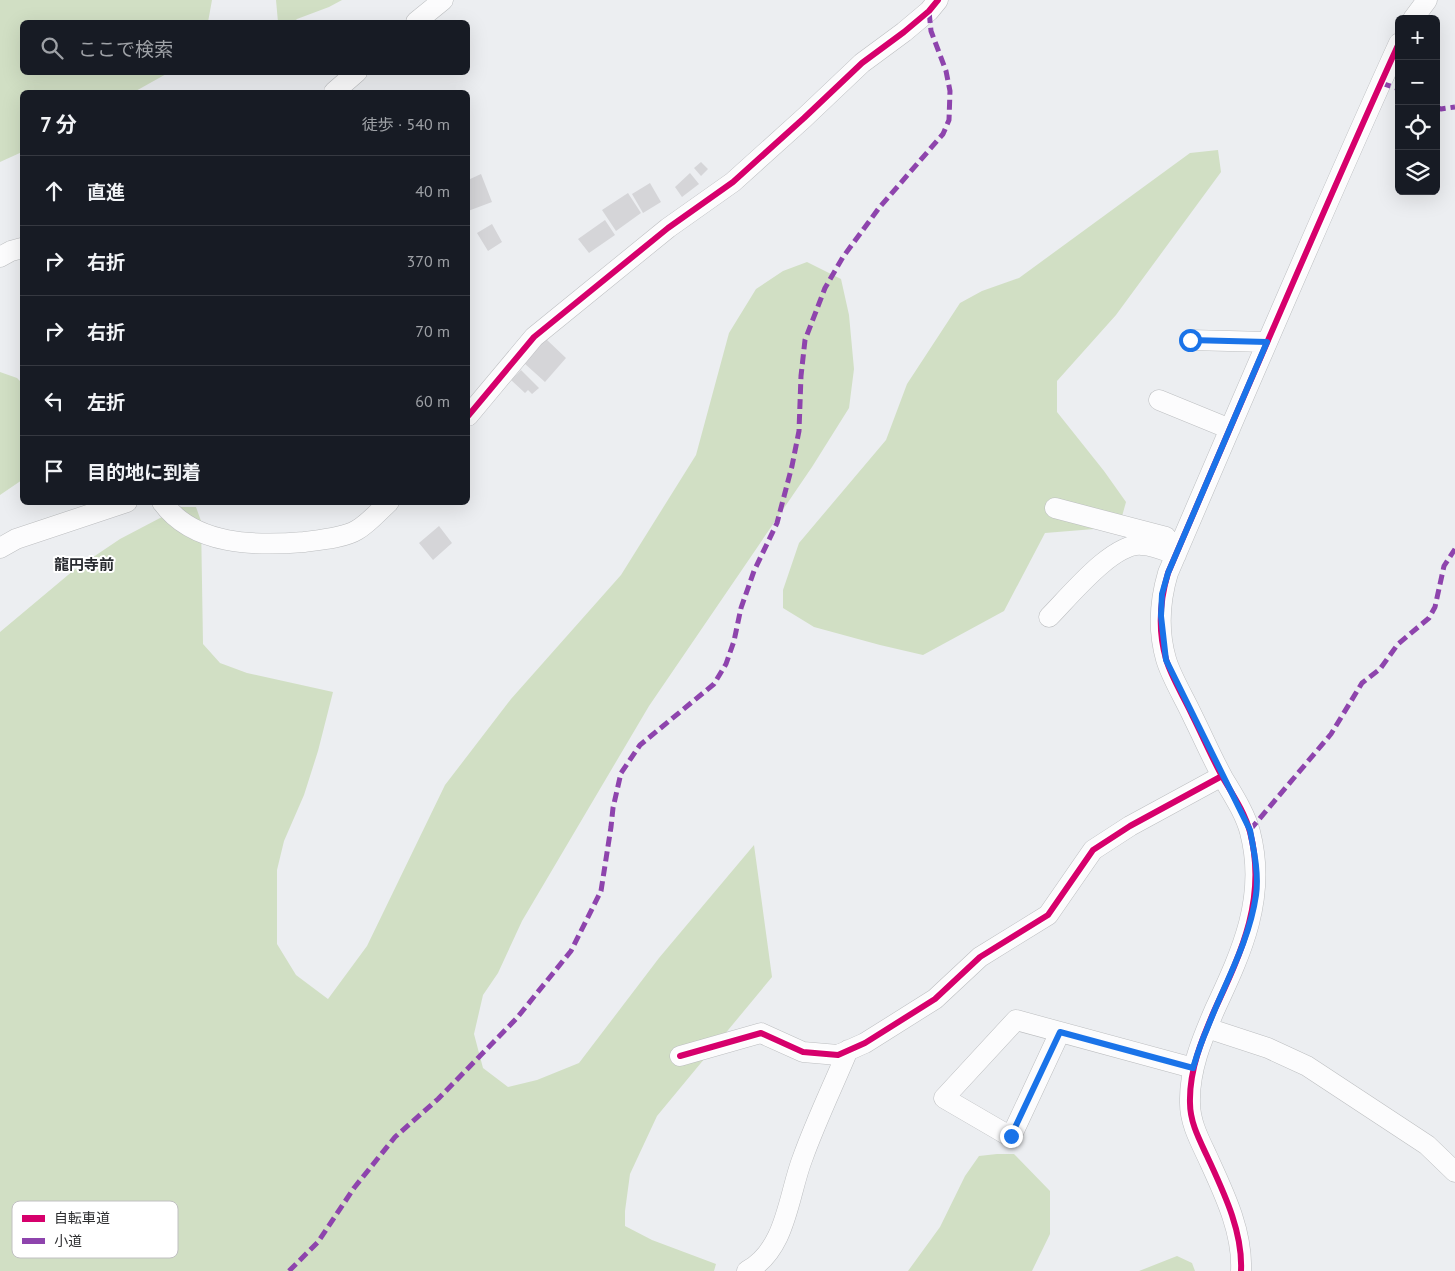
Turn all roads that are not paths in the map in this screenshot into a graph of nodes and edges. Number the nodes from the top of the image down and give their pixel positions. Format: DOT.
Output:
graph roads {
  1 [pos="443,0"];
  2 [pos="938,0"];
  3 [pos="1427,0"];
  4 [pos="1416,15"];
  5 [pos="418,20"];
  6 [pos="1395,53"];
  7 [pos="354,75"];
  8 [pos="336,90"];
  9 [pos="20,249"];
  10 [pos="0,258"];
  11 [pos="1190,340"];
  12 [pos="1267,342"];
  13 [pos="1159,400"];
  14 [pos="470,414"];
  15 [pos="1230,429"];
  16 [pos="118,505"];
  17 [pos="164,505"];
  18 [pos="386,505"];
  19 [pos="1055,508"];
  20 [pos="0,548"];
  21 [pos="1179,548"];
  22 [pos="1049,617"];
  23 [pos="1222,776"];
  24 [pos="1207,1028"];
  25 [pos="1060,1032"];
  26 [pos="848,1050"];
  27 [pos="680,1056"];
  28 [pos="1193,1068"];
  29 [pos="1455,1172"];
  30 [pos="747,1271"];
  31 [pos="1240,1271"];
  1 -- 5 [label="street"];
  2 -- 14 [label="street"];
  3 -- 4 [label="street"];
  6 -- 12 [label="street"];
  7 -- 8 [label="street"];
  9 -- 10 [label="street"];
  11 -- 12 [label="street"];
  12 -- 15 [label="street"];
  13 -- 15 [label="street"];
  15 -- 21 [label="street"];
  16 -- 20 [label="street"];
  17 -- 18 [label="street"];
  19 -- 21 [label="street"];
  21 -- 22 [label="street"];
  21 -- 23 [label="street"];
  23 -- 24 [label="street"];
  23 -- 26 [label="street"];
  24 -- 28 [label="street"];
  24 -- 29 [label="street"];
  25 -- 25 [label="street"];
  25 -- 28 [label="street"];
  26 -- 27 [label="street"];
  26 -- 30 [label="street"];
  28 -- 31 [label="street"];
}
